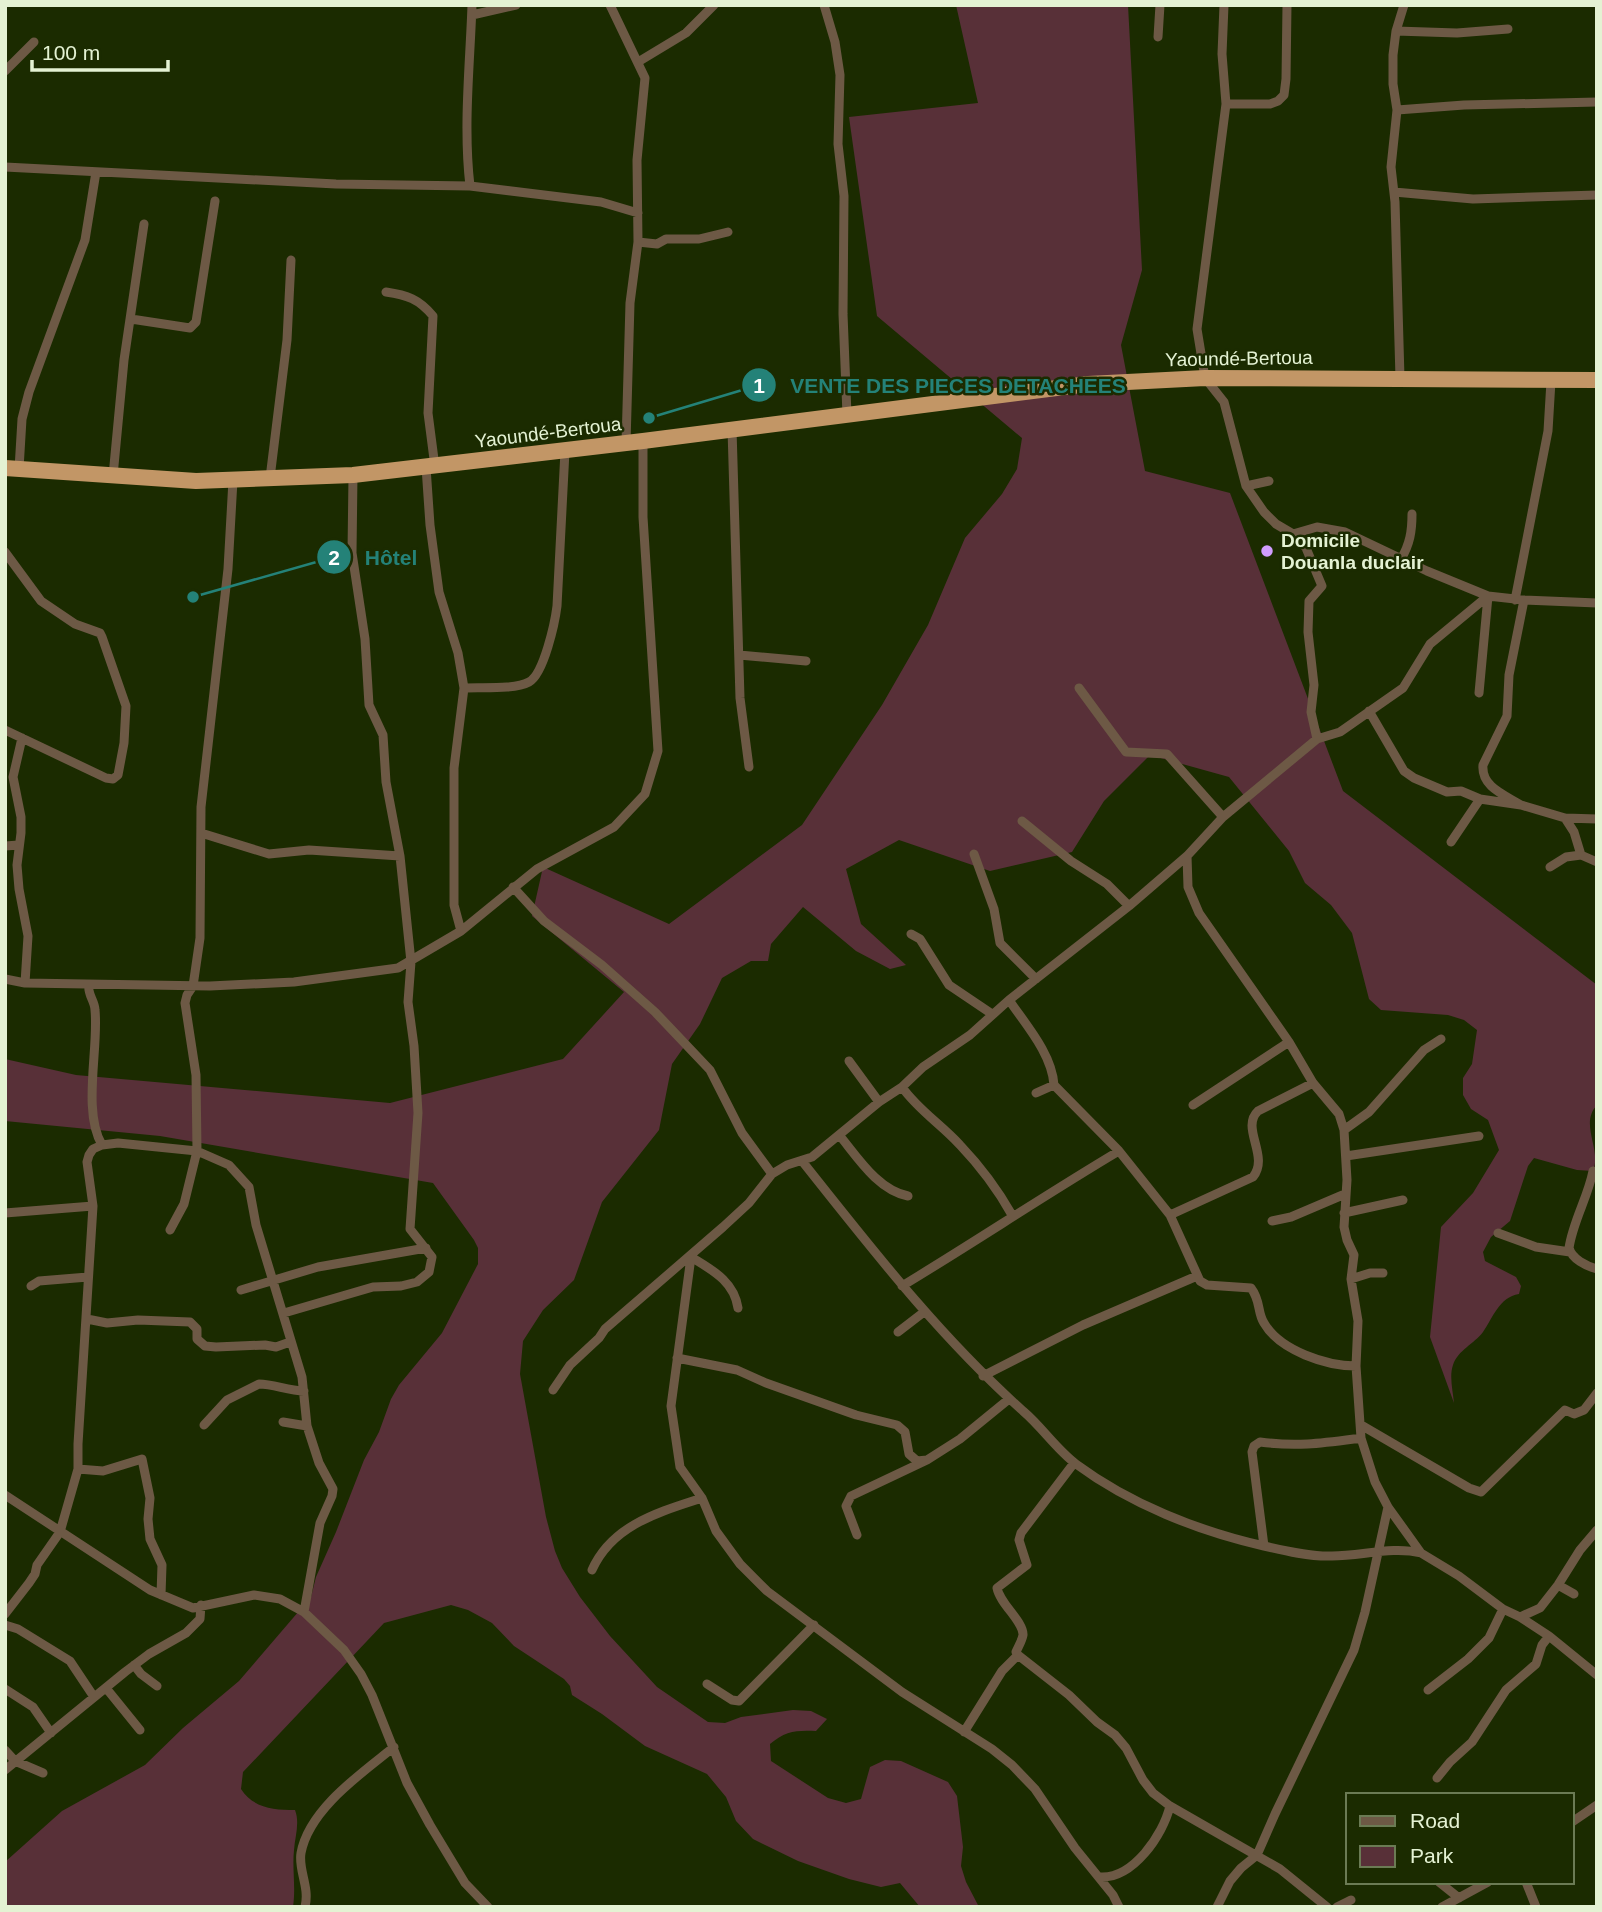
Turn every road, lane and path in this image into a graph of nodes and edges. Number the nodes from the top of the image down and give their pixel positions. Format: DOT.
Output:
graph roads {
  1 [pos="516,5"];
  2 [pos="610,5"];
  3 [pos="714,5"];
  4 [pos="824,5"];
  5 [pos="1160,5"];
  6 [pos="1224,5"];
  7 [pos="1287,5"];
  8 [pos="1404,5"];
  9 [pos="472,10"];
  10 [pos="1508,29"];
  11 [pos="1396,31"];
  12 [pos="1158,37"];
  13 [pos="34,42"];
  14 [pos="638,62"];
  15 [pos="5,71"];
  16 [pos="1597,102"];
  17 [pos="1226,104"];
  18 [pos="1397,110"];
  19 [pos="5,167"];
  20 [pos="96,172"];
  21 [pos="470,186"];
  22 [pos="1394,192"];
  23 [pos="1597,195"];
  24 [pos="215,201"];
  25 [pos="638,213"];
  26 [pos="144,224"];
  27 [pos="728,232"];
  28 [pos="638,242"];
  29 [pos="290,260"];
  30 [pos="386,292"];
  31 [pos="131,319"];
  32 [pos="1205,378"];
  33 [pos="1400,378"];
  34 [pos="1597,380"];
  35 [pos="1551,381"];
  36 [pos="847,415"];
  37 [pos="732,429"];
  38 [pos="643,441"];
  39 [pos="626,443"];
  40 [pos="565,451"];
  41 [pos="431,467"];
  42 [pos="12,468"];
  43 [pos="353,475"];
  44 [pos="113,477"];
  45 [pos="271,478"];
  46 [pos="233,480"];
  47 [pos="1269,481"];
  48 [pos="1246,486"];
  49 [pos="1412,514"];
  50 [pos="1293,534"];
  51 [pos="5,552"];
  52 [pos="1401,559"];
  53 [pos="1488,596"];
  54 [pos="1520,600"];
  55 [pos="1597,603"];
  56 [pos="739,655"];
  57 [pos="806,661"];
  58 [pos="464,688"];
  59 [pos="1079,688"];
  60 [pos="1479,693"];
  61 [pos="1368,711"];
  62 [pos="5,730"];
  63 [pos="22,738"];
  64 [pos="1317,739"];
  65 [pos="748,767"];
  66 [pos="9,778"];
  67 [pos="1480,799"];
  68 [pos="1521,805"];
  69 [pos="1223,817"];
  70 [pos="1565,818"];
  71 [pos="1597,819"];
  72 [pos="1022,821"];
  73 [pos="201,834"];
  74 [pos="1451,842"];
  75 [pos="19,845"];
  76 [pos="5,846"];
  77 [pos="974,854"];
  78 [pos="1581,855"];
  79 [pos="400,856"];
  80 [pos="1187,856"];
  81 [pos="1597,862"];
  82 [pos="1550,867"];
  83 [pos="513,887"];
  84 [pos="1129,906"];
  85 [pos="461,931"];
  86 [pos="911,934"];
  87 [pos="411,962"];
  88 [pos="5,979"];
  89 [pos="1036,979"];
  90 [pos="25,983"];
  91 [pos="89,985"];
  92 [pos="193,986"];
  93 [pos="1009,1000"];
  94 [pos="992,1014"];
  95 [pos="1441,1039"];
  96 [pos="1289,1042"];
  97 [pos="849,1061"];
  98 [pos="1313,1083"];
  99 [pos="1055,1085"];
  100 [pos="902,1087"];
  101 [pos="1036,1093"];
  102 [pos="879,1102"];
  103 [pos="1193,1105"];
  104 [pos="1344,1130"];
  105 [pos="839,1136"];
  106 [pos="1479,1136"];
  107 [pos="102,1145"];
  108 [pos="197,1151"];
  109 [pos="1119,1151"];
  110 [pos="1346,1156"];
  111 [pos="802,1161"];
  112 [pos="1593,1171"];
  113 [pos="772,1174"];
  114 [pos="1345,1194"];
  115 [pos="908,1196"];
  116 [pos="1402,1200"];
  117 [pos="93,1206"];
  118 [pos="5,1213"];
  119 [pos="1344,1213"];
  120 [pos="1012,1215"];
  121 [pos="1170,1215"];
  122 [pos="1272,1221"];
  123 [pos="170,1230"];
  124 [pos="1498,1233"];
  125 [pos="426,1248"];
  126 [pos="1570,1252"];
  127 [pos="691,1257"];
  128 [pos="1597,1269"];
  129 [pos="1383,1273"];
  130 [pos="1196,1276"];
  131 [pos="88,1277"];
  132 [pos="1351,1279"];
  133 [pos="274,1281"];
  134 [pos="31,1286"];
  135 [pos="902,1286"];
  136 [pos="241,1290"];
  137 [pos="738,1308"];
  138 [pos="924,1312"];
  139 [pos="284,1313"];
  140 [pos="87,1319"];
  141 [pos="898,1332"];
  142 [pos="290,1342"];
  143 [pos="677,1358"];
  144 [pos="1356,1366"];
  145 [pos="984,1376"];
  146 [pos="553,1390"];
  147 [pos="304,1391"];
  148 [pos="1597,1393"];
  149 [pos="1009,1399"];
  150 [pos="283,1422"];
  151 [pos="204,1425"];
  152 [pos="1361,1425"];
  153 [pos="307,1426"];
  154 [pos="1361,1437"];
  155 [pos="927,1460"];
  156 [pos="1074,1463"];
  157 [pos="78,1469"];
  158 [pos="5,1495"];
  159 [pos="702,1498"];
  160 [pos="1388,1507"];
  161 [pos="1597,1530"];
  162 [pos="60,1532"];
  163 [pos="857,1535"];
  164 [pos="1264,1546"];
  165 [pos="1378,1553"];
  166 [pos="1422,1553"];
  167 [pos="592,1570"];
  168 [pos="1558,1585"];
  169 [pos="1574,1594"];
  170 [pos="161,1595"];
  171 [pos="201,1605"];
  172 [pos="1503,1609"];
  173 [pos="304,1612"];
  174 [pos="5,1614"];
  175 [pos="1520,1617"];
  176 [pos="5,1625"];
  177 [pos="814,1625"];
  178 [pos="1549,1636"];
  179 [pos="1018,1656"];
  180 [pos="134,1665"];
  181 [pos="1597,1675"];
  182 [pos="707,1684"];
  183 [pos="157,1686"];
  184 [pos="106,1688"];
  185 [pos="5,1689"];
  186 [pos="1428,1690"];
  187 [pos="94,1697"];
  188 [pos="140,1730"];
  189 [pos="51,1732"];
  190 [pos="964,1732"];
  191 [pos="394,1747"];
  192 [pos="5,1751"];
  193 [pos="15,1760"];
  194 [pos="5,1770"];
  195 [pos="43,1773"];
  196 [pos="1437,1778"];
  197 [pos="1597,1805"];
  198 [pos="1170,1806"];
  199 [pos="1574,1821"];
  200 [pos="1258,1855"];
  201 [pos="1100,1877"];
  202 [pos="1442,1884"];
  203 [pos="1484,1884"];
  204 [pos="1526,1884"];
  205 [pos="1460,1898"];
  206 [pos="1351,1900"];
  207 [pos="305,1907"];
  208 [pos="488,1907"];
  209 [pos="1118,1907"];
  210 [pos="1217,1907"];
  211 [pos="1326,1907"];
  212 [pos="1337,1907"];
  213 [pos="1442,1907"];
  214 [pos="1536,1907"];
  1 -- 9 [label="street"];
  2 -- 14 [label="street"];
  3 -- 14 [label="street"];
  4 -- 36 [label="street"];
  5 -- 12 [label="street"];
  6 -- 17 [label="street"];
  7 -- 17 [label="street"];
  8 -- 11 [label="street"];
  9 -- 21 [label="street"];
  10 -- 11 [label="street"];
  11 -- 18 [label="street"];
  13 -- 15 [label="street"];
  14 -- 25 [label="street"];
  16 -- 18 [label="street"];
  17 -- 32 [label="street"];
  18 -- 22 [label="street"];
  19 -- 20 [label="street"];
  20 -- 21 [label="street"];
  20 -- 42 [label="street"];
  21 -- 25 [label="street"];
  22 -- 23 [label="street"];
  22 -- 33 [label="street"];
  24 -- 31 [label="street"];
  25 -- 28 [label="street"];
  26 -- 31 [label="street"];
  27 -- 28 [label="street"];
  28 -- 39 [label="street"];
  29 -- 45 [label="street"];
  30 -- 41 [label="street"];
  31 -- 44 [label="street"];
  32 -- 33 [label="highway, Yaoundé-Bertoua"];
  32 -- 36 [label="highway, Yaoundé-Bertoua"];
  32 -- 48 [label="street"];
  33 -- 35 [label="highway, Yaoundé-Bertoua"];
  34 -- 35 [label="highway, Yaoundé-Bertoua"];
  35 -- 54 [label="street"];
  36 -- 37 [label="highway, Yaoundé-Bertoua"];
  37 -- 38 [label="highway, Yaoundé-Bertoua"];
  37 -- 56 [label="street"];
  38 -- 39 [label="highway, Yaoundé-Bertoua"];
  38 -- 83 [label="street"];
  39 -- 40 [label="highway, Yaoundé-Bertoua"];
  40 -- 41 [label="highway, Yaoundé-Bertoua"];
  40 -- 58 [label="street"];
  41 -- 43 [label="highway, Yaoundé-Bertoua"];
  41 -- 58 [label="street"];
  42 -- 44 [label="highway, Yaoundé-Bertoua"];
  43 -- 45 [label="highway, Yaoundé-Bertoua"];
  43 -- 79 [label="street"];
  44 -- 46 [label="highway, Yaoundé-Bertoua"];
  45 -- 46 [label="highway, Yaoundé-Bertoua"];
  46 -- 73 [label="street"];
  47 -- 48 [label="street"];
  48 -- 50 [label="street"];
  49 -- 52 [label="street"];
  50 -- 52 [label="street"];
  50 -- 64 [label="street"];
  51 -- 63 [label="street"];
  52 -- 53 [label="street"];
  53 -- 54 [label="street"];
  53 -- 60 [label="street"];
  53 -- 61 [label="street"];
  54 -- 55 [label="street"];
  54 -- 68 [label="street"];
  56 -- 57 [label="street"];
  56 -- 65 [label="street"];
  58 -- 85 [label="street"];
  59 -- 69 [label="street"];
  61 -- 64 [label="street"];
  61 -- 67 [label="street"];
  62 -- 63 [label="street"];
  63 -- 66 [label="street"];
  64 -- 69 [label="street"];
  66 -- 75 [label="street"];
  67 -- 68 [label="street"];
  67 -- 74 [label="street"];
  68 -- 70 [label="street"];
  69 -- 80 [label="street"];
  70 -- 71 [label="street"];
  70 -- 78 [label="street"];
  72 -- 84 [label="street"];
  73 -- 79 [label="street"];
  73 -- 92 [label="street"];
  75 -- 76 [label="street"];
  75 -- 90 [label="street"];
  77 -- 89 [label="street"];
  78 -- 81 [label="street"];
  78 -- 82 [label="street"];
  79 -- 87 [label="street"];
  80 -- 84 [label="street"];
  80 -- 96 [label="street"];
  83 -- 85 [label="street"];
  83 -- 113 [label="street"];
  84 -- 89 [label="street"];
  85 -- 87 [label="street"];
  86 -- 94 [label="street"];
  87 -- 92 [label="street"];
  87 -- 125 [label="street"];
  88 -- 90 [label="street"];
  89 -- 93 [label="street"];
  90 -- 91 [label="street"];
  91 -- 92 [label="street"];
  91 -- 107 [label="street"];
  92 -- 108 [label="street"];
  93 -- 94 [label="street"];
  93 -- 99 [label="street"];
  94 -- 100 [label="street"];
  95 -- 104 [label="street"];
  96 -- 98 [label="street"];
  96 -- 103 [label="street"];
  97 -- 102 [label="street"];
  98 -- 104 [label="street"];
  98 -- 121 [label="street"];
  99 -- 101 [label="street"];
  99 -- 109 [label="street"];
  100 -- 102 [label="street"];
  100 -- 120 [label="street"];
  102 -- 105 [label="street"];
  104 -- 110 [label="street"];
  105 -- 111 [label="street"];
  105 -- 115 [label="street"];
  106 -- 110 [label="street"];
  107 -- 108 [label="street"];
  107 -- 117 [label="street"];
  108 -- 123 [label="street"];
  108 -- 133 [label="street"];
  109 -- 120 [label="street"];
  109 -- 121 [label="street"];
  110 -- 114 [label="street"];
  111 -- 113 [label="street"];
  111 -- 135 [label="street"];
  112 -- 126 [label="street"];
  113 -- 127 [label="street"];
  114 -- 119 [label="street"];
  114 -- 122 [label="street"];
  116 -- 119 [label="street"];
  117 -- 118 [label="street"];
  117 -- 131 [label="street"];
  119 -- 132 [label="street"];
  120 -- 135 [label="street"];
  121 -- 130 [label="street"];
  124 -- 126 [label="street"];
  125 -- 133 [label="street"];
  125 -- 139 [label="street"];
  126 -- 128 [label="street"];
  127 -- 137 [label="street"];
  127 -- 143 [label="street"];
  127 -- 146 [label="street"];
  129 -- 132 [label="street"];
  130 -- 144 [label="street"];
  130 -- 145 [label="street"];
  131 -- 134 [label="street"];
  131 -- 140 [label="street"];
  132 -- 144 [label="street"];
  133 -- 136 [label="street"];
  133 -- 139 [label="street"];
  135 -- 138 [label="street"];
  138 -- 141 [label="street"];
  138 -- 145 [label="street"];
  139 -- 142 [label="street"];
  140 -- 142 [label="street"];
  140 -- 157 [label="street"];
  142 -- 147 [label="street"];
  143 -- 155 [label="street"];
  143 -- 159 [label="street"];
  144 -- 152 [label="street"];
  145 -- 149 [label="street"];
  147 -- 151 [label="street"];
  147 -- 153 [label="street"];
  148 -- 152 [label="street"];
  149 -- 155 [label="street"];
  149 -- 156 [label="street"];
  150 -- 153 [label="street"];
  152 -- 154 [label="street"];
  153 -- 173 [label="street"];
  154 -- 160 [label="street"];
  154 -- 164 [label="street"];
  155 -- 163 [label="street"];
  156 -- 164 [label="street"];
  156 -- 179 [label="street"];
  157 -- 162 [label="street"];
  157 -- 170 [label="street"];
  158 -- 162 [label="street"];
  159 -- 167 [label="street"];
  159 -- 177 [label="street"];
  160 -- 165 [label="street"];
  160 -- 166 [label="street"];
  161 -- 168 [label="street"];
  162 -- 170 [label="street"];
  162 -- 174 [label="street"];
  164 -- 165 [label="street"];
  165 -- 166 [label="street"];
  165 -- 200 [label="street"];
  166 -- 172 [label="street"];
  168 -- 169 [label="street"];
  168 -- 175 [label="street"];
  170 -- 171 [label="street"];
  171 -- 173 [label="street"];
  171 -- 180 [label="street"];
  172 -- 175 [label="street"];
  172 -- 186 [label="street"];
  173 -- 191 [label="street"];
  175 -- 178 [label="street"];
  176 -- 187 [label="street"];
  177 -- 182 [label="street"];
  177 -- 190 [label="street"];
  178 -- 181 [label="street"];
  178 -- 196 [label="street"];
  179 -- 190 [label="street"];
  179 -- 198 [label="street"];
  180 -- 183 [label="street"];
  180 -- 184 [label="street"];
  184 -- 187 [label="street"];
  184 -- 188 [label="street"];
  185 -- 189 [label="street"];
  187 -- 189 [label="street"];
  189 -- 193 [label="street"];
  190 -- 201 [label="street"];
  191 -- 207 [label="street"];
  191 -- 208 [label="street"];
  192 -- 193 [label="street"];
  193 -- 194 [label="street"];
  193 -- 195 [label="street"];
  197 -- 199 [label="street"];
  198 -- 200 [label="street"];
  198 -- 201 [label="street"];
  200 -- 210 [label="street"];
  200 -- 211 [label="street"];
  201 -- 209 [label="street"];
  202 -- 205 [label="street"];
  203 -- 205 [label="street"];
  204 -- 214 [label="street"];
  205 -- 213 [label="street"];
  206 -- 212 [label="street"];
}
